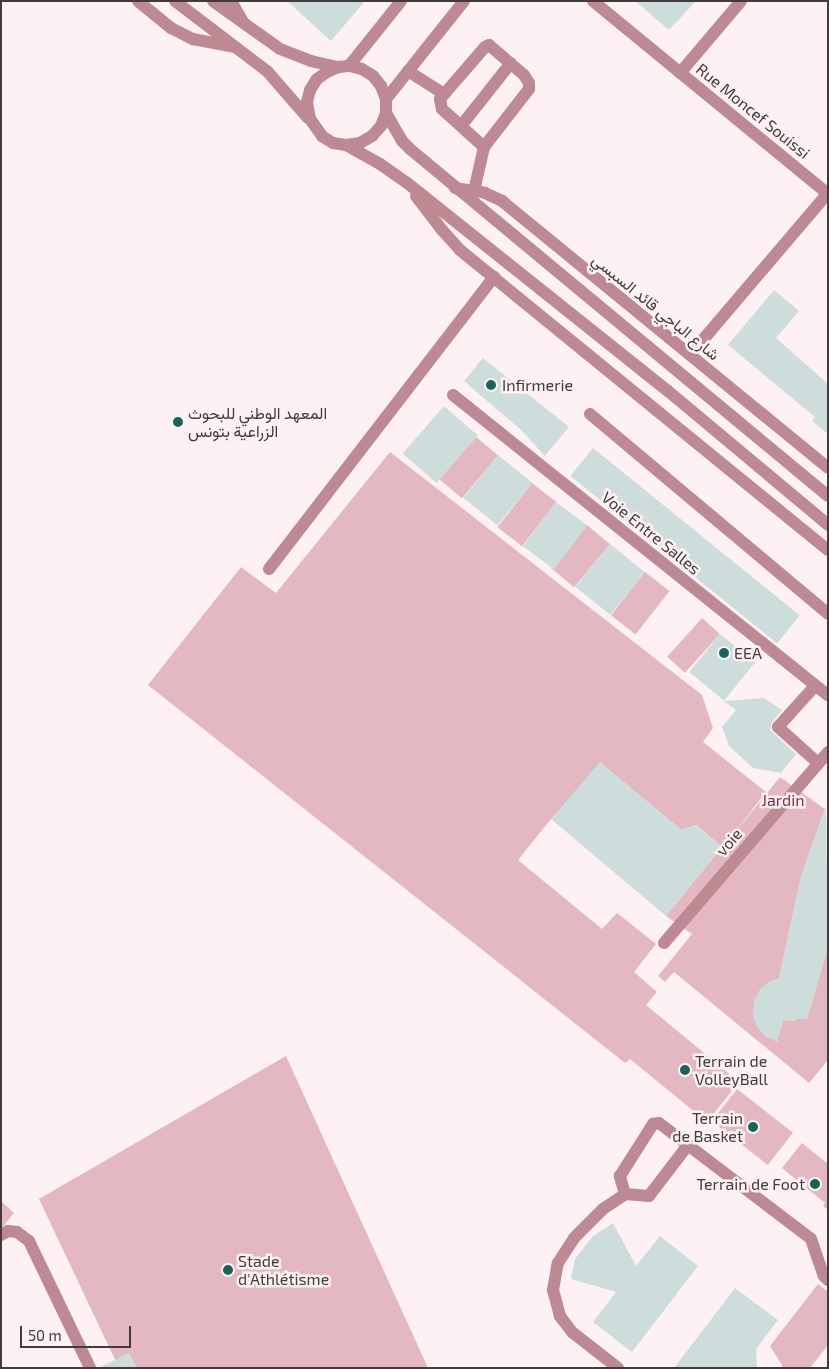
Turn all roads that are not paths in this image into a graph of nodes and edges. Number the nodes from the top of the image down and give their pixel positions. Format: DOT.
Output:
graph roads {
  1 [pos="138,1"];
  2 [pos="175,1"];
  3 [pos="213,1"];
  4 [pos="231,1"];
  5 [pos="401,1"];
  6 [pos="464,1"];
  7 [pos="593,1"];
  8 [pos="741,1"];
  9 [pos="246,26"];
  10 [pos="236,48"];
  11 [pos="511,63"];
  12 [pos="344,67"];
  13 [pos="408,71"];
  14 [pos="680,73"];
  15 [pos="444,94"];
  16 [pos="386,99"];
  17 [pos="386,113"];
  18 [pos="310,119"];
  19 [pos="461,126"];
  20 [pos="346,145"];
  21 [pos="484,147"];
  22 [pos="406,182"];
  23 [pos="455,188"];
  24 [pos="474,191"];
  25 [pos="828,193"];
  26 [pos="494,277"];
  27 [pos="690,355"];
  28 [pos="453,395"];
  29 [pos="590,414"];
  30 [pos="828,468"];
  31 [pos="828,496"];
  32 [pos="828,524"];
  33 [pos="828,550"];
  34 [pos="269,568"];
  35 [pos="828,614"];
  36 [pos="815,686"];
  37 [pos="828,696"];
  38 [pos="828,752"];
  39 [pos="818,763"];
  40 [pos="664,943"];
  41 [pos="688,1145"];
  42 [pos="625,1194"];
  43 [pos="1,1234"];
  44 [pos="828,1280"];
  45 [pos="90,1368"];
  46 [pos="618,1368"];
  1 -- 10 [label="street"];
  2 -- 10 [label="street"];
  3 -- 9 [label="street"];
  4 -- 9 [label="street"];
  5 -- 12 [label="street"];
  6 -- 13 [label="street"];
  7 -- 14 [label="street, Rue Moncef Souissi"];
  8 -- 14 [label="street"];
  9 -- 12 [label="street"];
  10 -- 18 [label="street"];
  11 -- 15 [label="street"];
  11 -- 19 [label="street"];
  11 -- 21 [label="street"];
  12 -- 16 [label="street"];
  12 -- 18 [label="street"];
  13 -- 15 [label="street"];
  13 -- 16 [label="street"];
  14 -- 25 [label="street, Rue Moncef Souissi"];
  15 -- 19 [label="street"];
  16 -- 17 [label="street"];
  17 -- 20 [label="street"];
  17 -- 23 [label="street"];
  18 -- 20 [label="street"];
  19 -- 21 [label="street"];
  20 -- 22 [label="street"];
  21 -- 24 [label="street"];
  22 -- 26 [label="street"];
  22 -- 32 [label="street"];
  23 -- 24 [label="street, شارع الباجي قائد السبسي"];
  23 -- 31 [label="street"];
  24 -- 27 [label="street, شارع الباجي قائد السبسي"];
  25 -- 27 [label="street"];
  26 -- 33 [label="street"];
  26 -- 34 [label="street"];
  27 -- 30 [label="street, شارع الباجي قائد السبسي"];
  28 -- 36 [label="street, Voie Entre Salles"];
  29 -- 35 [label="street"];
  36 -- 37 [label="street, Voie Entre Salles"];
  36 -- 39 [label="street"];
  38 -- 39 [label="street"];
  39 -- 40 [label="street, voie"];
  41 -- 42 [label="street"];
  41 -- 42 [label="street"];
  41 -- 44 [label="street"];
  42 -- 46 [label="street"];
  43 -- 45 [label="street"];
}
